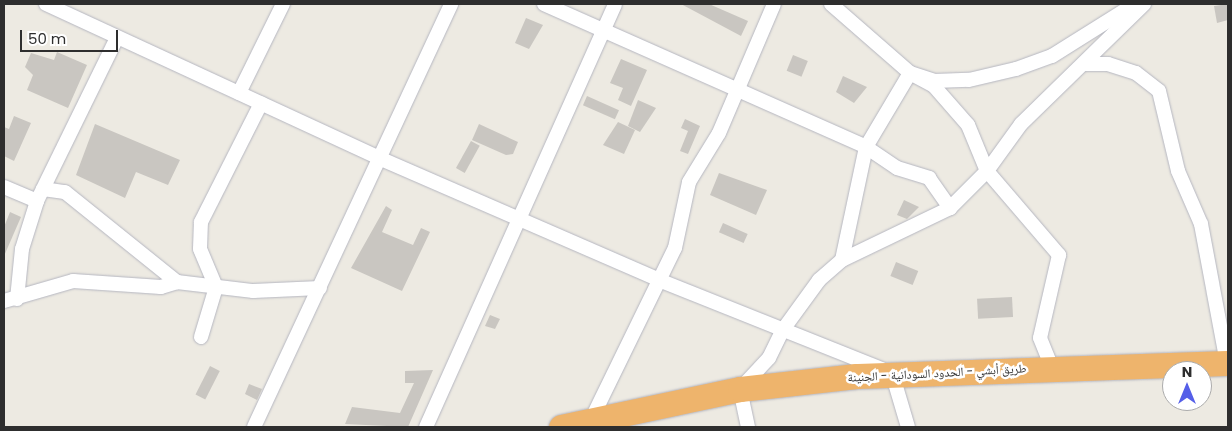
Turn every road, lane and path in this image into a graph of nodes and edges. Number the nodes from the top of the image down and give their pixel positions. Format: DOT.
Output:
graph roads {
  1 [pos="46,4"];
  2 [pos="283,4"];
  3 [pos="451,4"];
  4 [pos="544,4"];
  5 [pos="615,4"];
  6 [pos="774,4"];
  7 [pos="832,4"];
  8 [pos="1113,4"];
  9 [pos="1136,4"];
  10 [pos="1144,4"];
  11 [pos="1111,21"];
  12 [pos="603,31"];
  13 [pos="117,38"];
  14 [pos="1084,64"];
  15 [pos="910,73"];
  16 [pos="737,88"];
  17 [pos="239,93"];
  18 [pos="261,103"];
  19 [pos="866,147"];
  20 [pos="379,158"];
  21 [pos="987,171"];
  22 [pos="4,187"];
  23 [pos="44,189"];
  24 [pos="37,201"];
  25 [pos="950,208"];
  26 [pos="516,218"];
  27 [pos="842,260"];
  28 [pos="659,280"];
  29 [pos="177,282"];
  30 [pos="216,286"];
  31 [pos="320,288"];
  32 [pos="10,300"];
  33 [pos="782,331"];
  34 [pos="202,337"];
  35 [pos="1228,363"];
  36 [pos="1052,368"];
  37 [pos="892,373"];
  38 [pos="740,389"];
  39 [pos="598,422"];
  40 [pos="254,427"];
  41 [pos="426,427"];
  42 [pos="561,427"];
  43 [pos="748,427"];
  44 [pos="908,427"];
  1 -- 13 [label="street"];
  2 -- 17 [label="street"];
  3 -- 20 [label="street"];
  4 -- 12 [label="street"];
  5 -- 12 [label="street"];
  6 -- 16 [label="street"];
  7 -- 15 [label="street"];
  8 -- 11 [label="street"];
  9 -- 11 [label="street"];
  10 -- 14 [label="street"];
  11 -- 15 [label="street"];
  12 -- 16 [label="street"];
  12 -- 26 [label="street"];
  13 -- 17 [label="street"];
  13 -- 23 [label="street"];
  14 -- 21 [label="street"];
  14 -- 35 [label="street"];
  15 -- 19 [label="street"];
  15 -- 21 [label="street"];
  16 -- 19 [label="street"];
  16 -- 28 [label="street"];
  17 -- 18 [label="street"];
  18 -- 20 [label="street"];
  18 -- 30 [label="street"];
  19 -- 25 [label="street"];
  19 -- 27 [label="street"];
  20 -- 26 [label="street"];
  20 -- 31 [label="street"];
  21 -- 25 [label="street"];
  21 -- 36 [label="street"];
  22 -- 24 [label="street"];
  23 -- 24 [label="street"];
  23 -- 29 [label="street"];
  24 -- 32 [label="street"];
  25 -- 27 [label="street"];
  26 -- 28 [label="street"];
  26 -- 41 [label="street"];
  27 -- 33 [label="street"];
  28 -- 33 [label="street"];
  28 -- 39 [label="street"];
  29 -- 30 [label="street"];
  29 -- 32 [label="street"];
  30 -- 31 [label="street"];
  30 -- 34 [label="street"];
  31 -- 40 [label="street"];
  33 -- 37 [label="street"];
  33 -- 38 [label="street"];
  35 -- 36 [label="highway, طريق أبشي - الحدود السودانية - الجنينة"];
  36 -- 37 [label="highway, طريق أبشي - الحدود السودانية - الجنينة"];
  37 -- 38 [label="highway, طريق أبشي - الحدود السودانية - الجنينة"];
  37 -- 44 [label="street"];
  38 -- 39 [label="highway, طريق أبشي - الحدود السودانية - الجنينة"];
  38 -- 43 [label="street"];
  39 -- 42 [label="highway, طريق أبشي - الحدود السودانية - الجنينة"];
}
